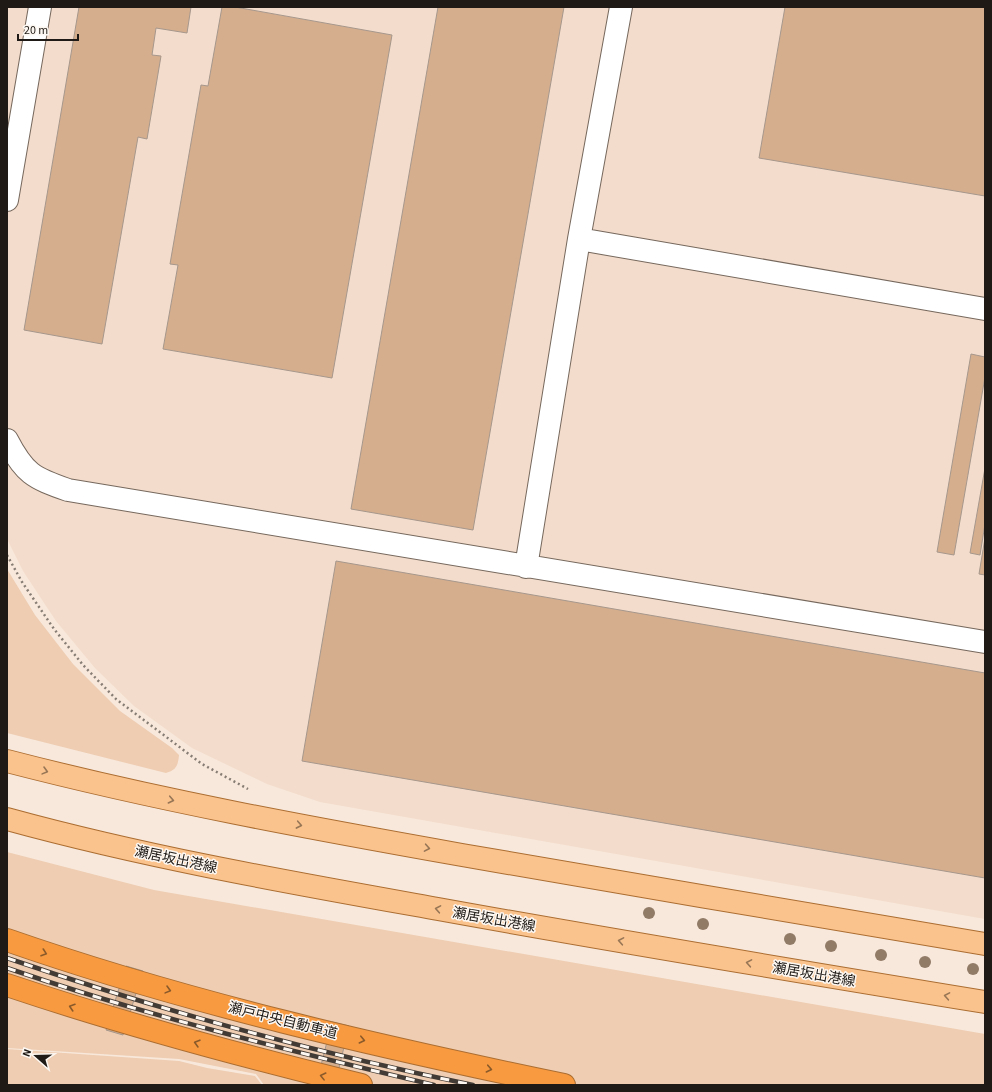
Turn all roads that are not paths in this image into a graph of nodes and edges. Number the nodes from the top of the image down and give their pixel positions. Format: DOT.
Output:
graph roads {
  1 [pos="40,7"];
  2 [pos="621,7"];
  3 [pos="7,200"];
  4 [pos="579,238"];
  5 [pos="985,309"];
  6 [pos="7,440"];
  7 [pos="526,567"];
  8 [pos="985,642"];
  9 [pos="7,761"];
  10 [pos="7,819"];
  11 [pos="7,940"];
  12 [pos="985,944"];
  13 [pos="7,985"];
  14 [pos="985,1002"];
  15 [pos="361,1085"];
  16 [pos="564,1085"];
  1 -- 3 [label="lane"];
  2 -- 4 [label="lane"];
  4 -- 5 [label="lane"];
  4 -- 7 [label="lane"];
  6 -- 7 [label="lane"];
  7 -- 8 [label="lane"];
  9 -- 12 [label="main road, one-way"];
  14 -- 10 [label="main road, 瀬居坂出港線, one-way"];
  11 -- 16 [label="highway, 瀬戸中央自動車道, one-way"];
  15 -- 13 [label="highway, one-way"];
}
